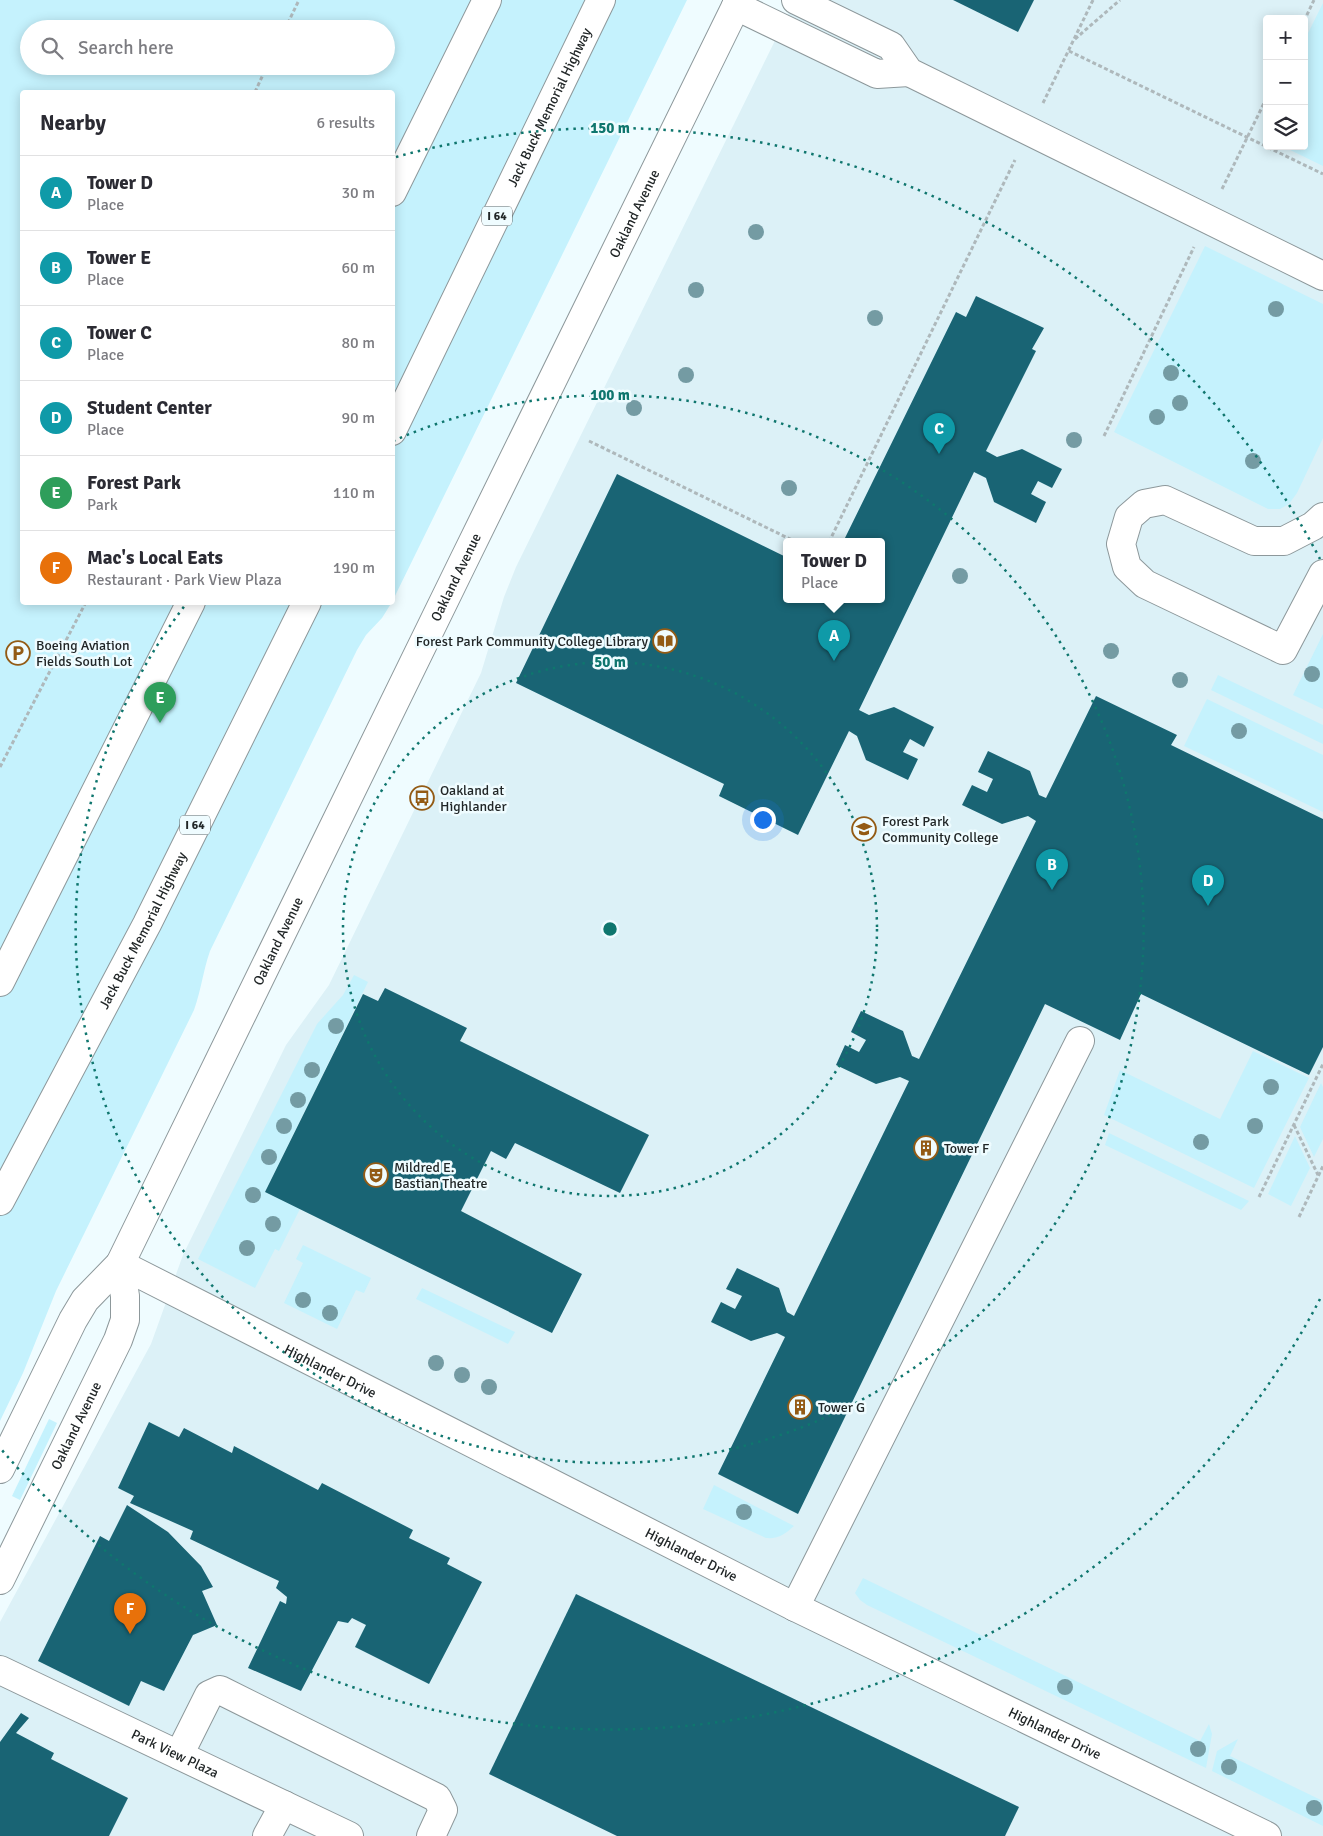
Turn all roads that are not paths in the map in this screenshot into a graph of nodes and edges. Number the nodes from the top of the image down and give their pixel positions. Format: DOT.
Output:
graph roads {
  1 [pos="487,0"];
  2 [pos="601,0"];
  3 [pos="796,0"];
  4 [pos="738,3"];
  5 [pos="909,72"];
  6 [pos="395,186"];
  7 [pos="1323,276"];
  8 [pos="395,425"];
  9 [pos="1323,517"];
  10 [pos="1323,574"];
  11 [pos="189,605"];
  12 [pos="305,605"];
  13 [pos="0,982"];
  14 [pos="1080,1041"];
  15 [pos="0,1201"];
  16 [pos="120,1264"];
  17 [pos="0,1469"];
  18 [pos="0,1580"];
  19 [pos="796,1607"];
  20 [pos="0,1670"];
  21 [pos="179,1755"];
  22 [pos="284,1805"];
  23 [pos="267,1836"];
  24 [pos="349,1836"];
  25 [pos="431,1836"];
  26 [pos="1267,1836"];
  1 -- 6 [label="main road"];
  2 -- 8 [label="main road, Jack Buck Memorial Highway / I 64"];
  3 -- 5 [label="main road"];
  4 -- 5 [label="main road"];
  4 -- 16 [label="main road, Oakland Avenue"];
  5 -- 7 [label="main road"];
  9 -- 10 [label="main road"];
  11 -- 13 [label="main road"];
  12 -- 15 [label="main road, Jack Buck Memorial Highway / I 64"];
  14 -- 19 [label="main road"];
  16 -- 17 [label="main road, Oakland Avenue"];
  16 -- 18 [label="main road, Oakland Avenue"];
  16 -- 19 [label="main road, Highlander Drive"];
  19 -- 26 [label="main road, Highlander Drive"];
  20 -- 21 [label="main road, Park View Plaza"];
  21 -- 22 [label="main road, Park View Plaza"];
  21 -- 25 [label="main road"];
  22 -- 23 [label="main road"];
  22 -- 24 [label="main road, Park View Plaza"];
}
